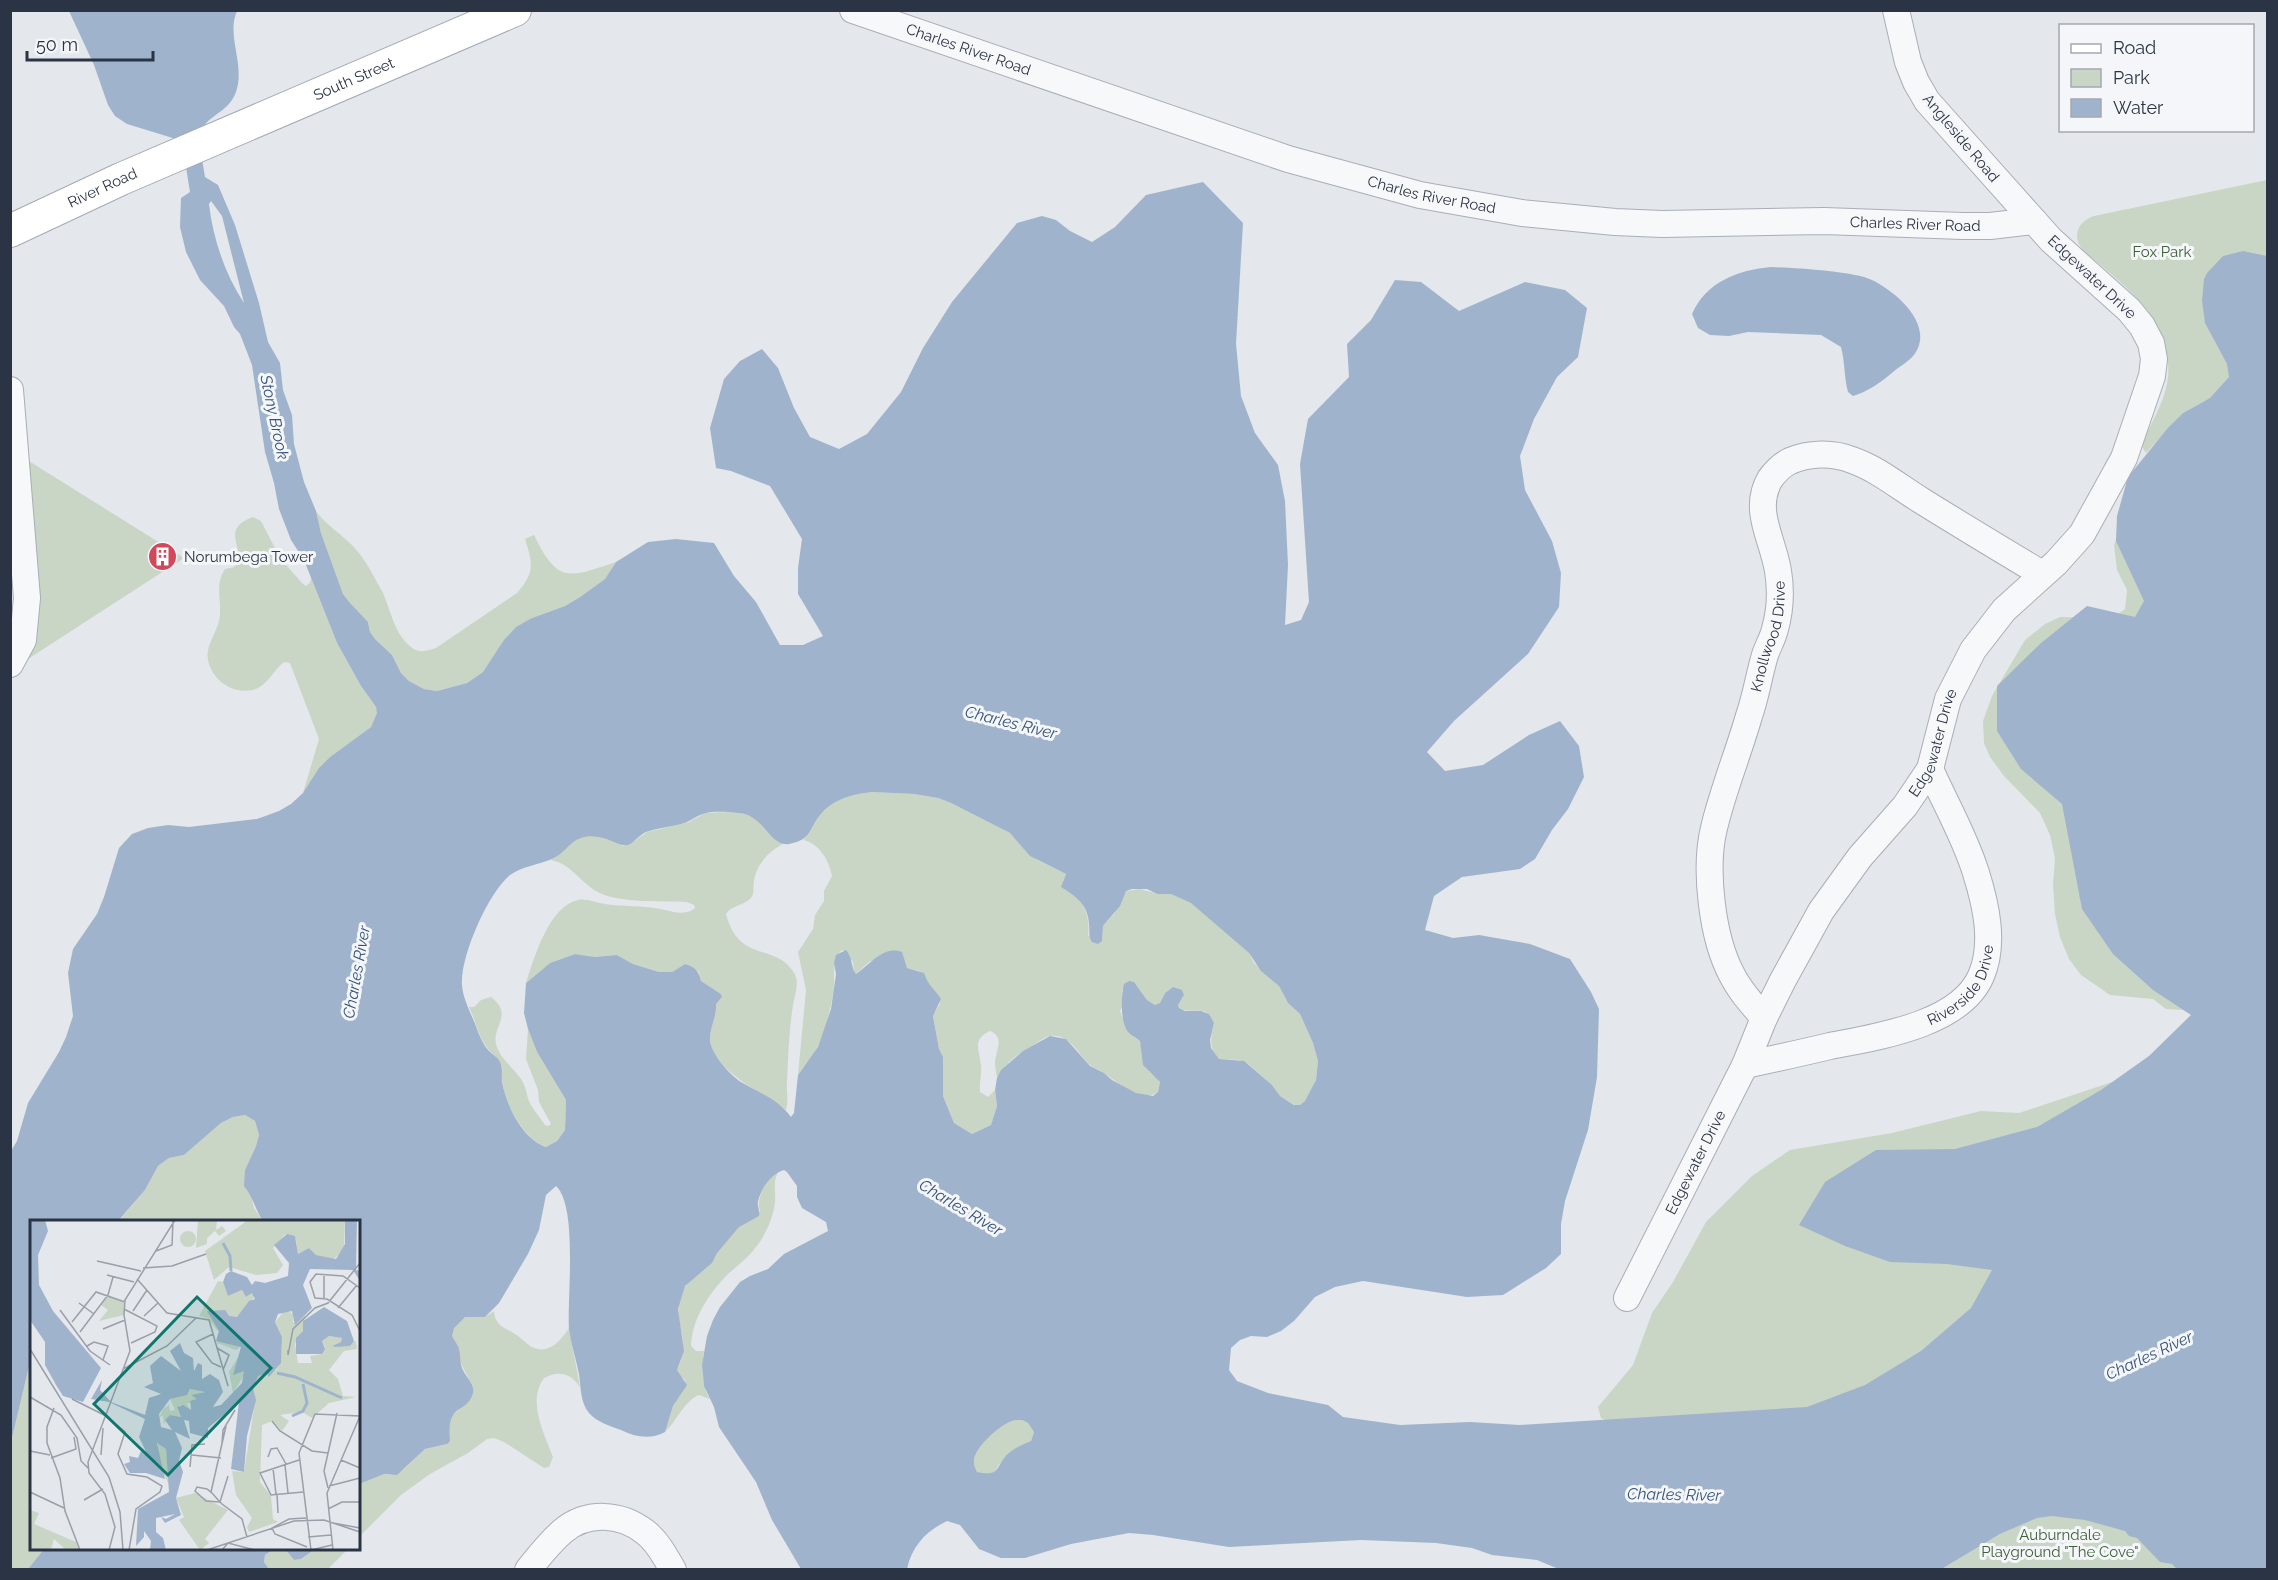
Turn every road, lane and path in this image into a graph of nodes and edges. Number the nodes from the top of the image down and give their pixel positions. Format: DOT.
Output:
graph roads {
  1 [pos="515,10"];
  2 [pos="854,10"];
  3 [pos="1896,10"];
  4 [pos="195,147"];
  5 [pos="2034,221"];
  6 [pos="10,231"];
  7 [pos="10,390"];
  8 [pos="2042,574"];
  9 [pos="10,664"];
  10 [pos="1930,769"];
  11 [pos="1764,1018"];
  12 [pos="1745,1065"];
  13 [pos="1627,1298"];
  14 [pos="528,1569"];
  15 [pos="673,1569"];
  1 -- 4 [label="main road, South Street"];
  2 -- 5 [label="street, Charles River Road"];
  3 -- 5 [label="street, Angleside Road"];
  4 -- 6 [label="main road, River Road"];
  5 -- 8 [label="street, Edgewater Drive"];
  7 -- 9 [label="street"];
  8 -- 10 [label="street, Edgewater Drive"];
  8 -- 11 [label="street, Knollwood Drive"];
  10 -- 11 [label="street, Edgewater Drive"];
  10 -- 12 [label="street, Riverside Drive"];
  11 -- 12 [label="street, Edgewater Drive"];
  12 -- 13 [label="street, Edgewater Drive"];
  14 -- 15 [label="street"];
}
